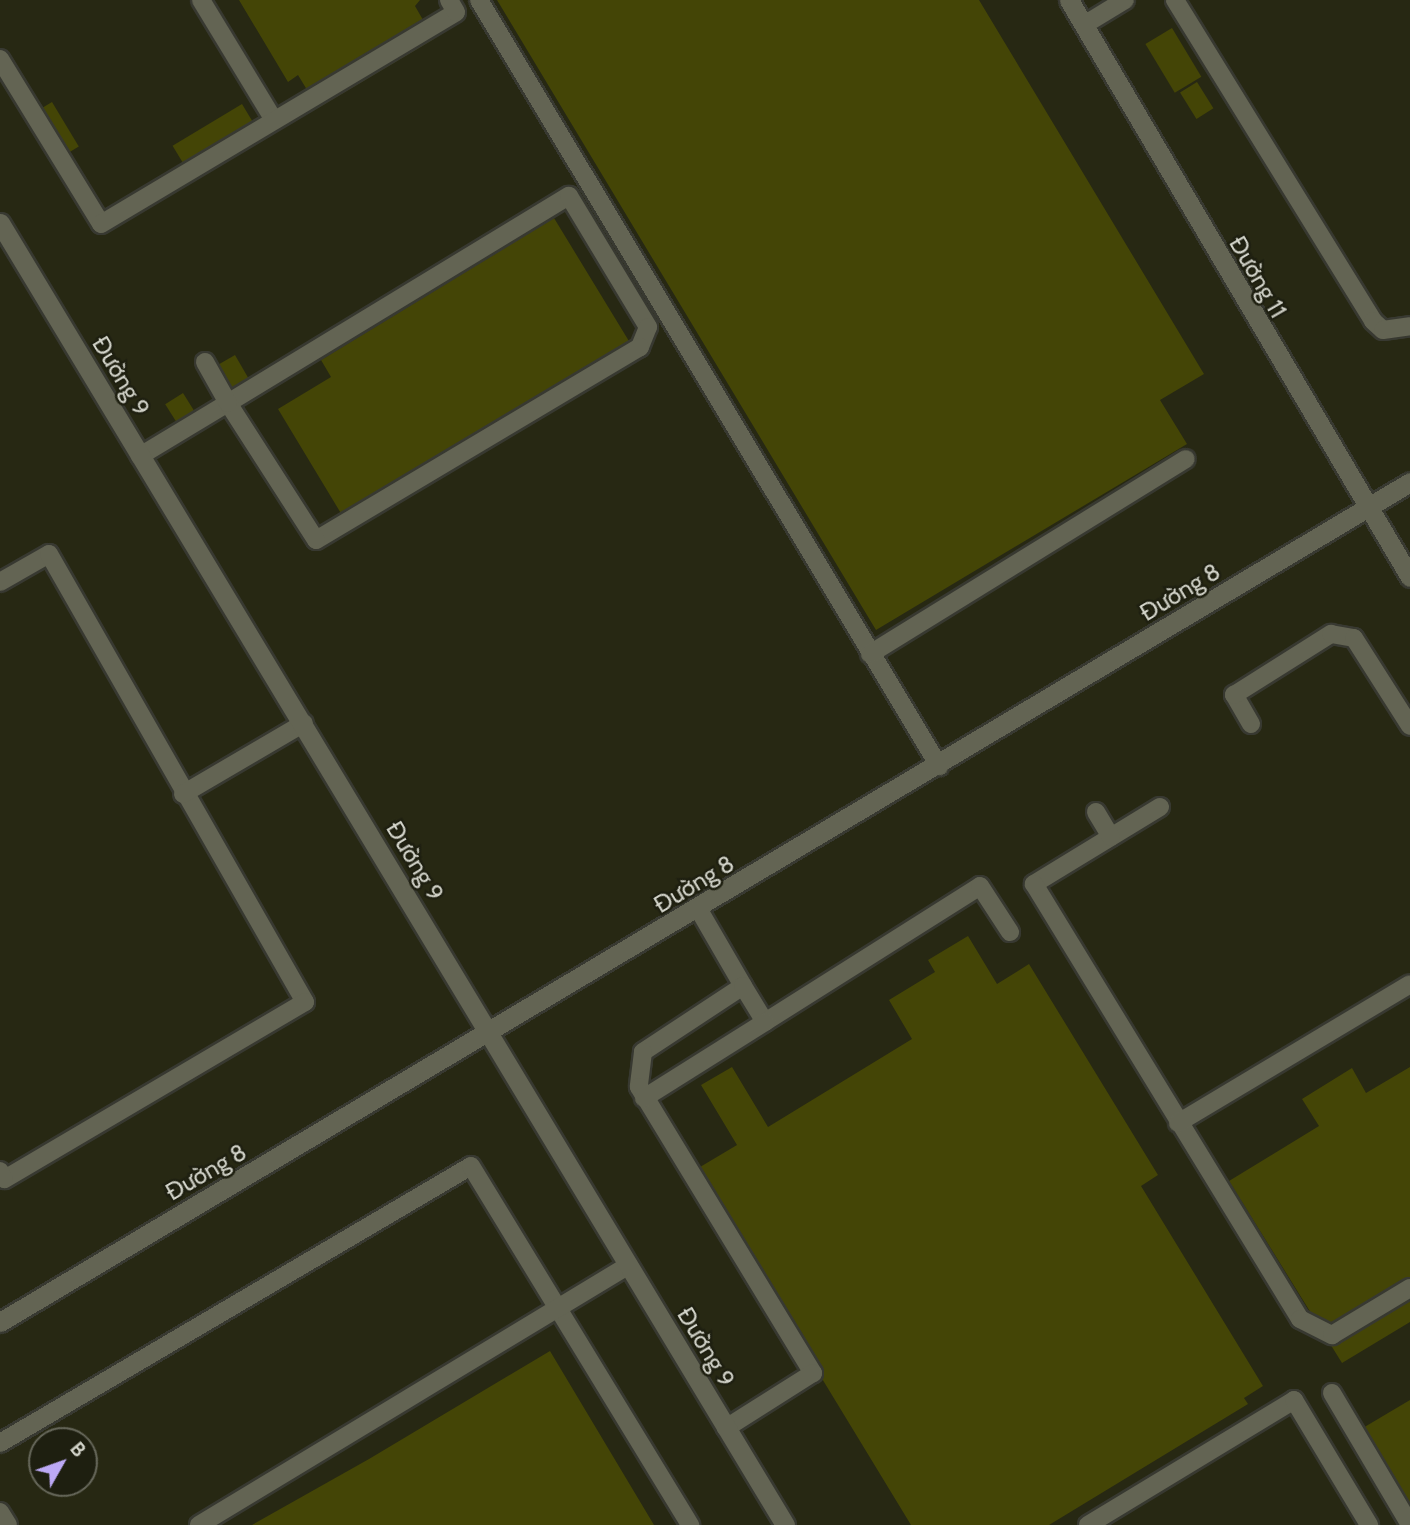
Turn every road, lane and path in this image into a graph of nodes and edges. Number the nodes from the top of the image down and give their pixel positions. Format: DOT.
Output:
graph roads {
  1 [pos="201,0"];
  2 [pos="449,0"];
  3 [pos="479,0"];
  4 [pos="1069,0"];
  5 [pos="1125,0"];
  6 [pos="1175,0"];
  7 [pos="1084,25"];
  8 [pos="2,68"];
  9 [pos="274,120"];
  10 [pos="0,223"];
  11 [pos="1410,326"];
  12 [pos="205,362"];
  13 [pos="228,403"];
  14 [pos="140,456"];
  15 [pos="1186,459"];
  16 [pos="1410,482"];
  17 [pos="1368,508"];
  18 [pos="1410,577"];
  19 [pos="0,582"];
  20 [pos="870,654"];
  21 [pos="1408,719"];
  22 [pos="304,723"];
  23 [pos="1251,724"];
  24 [pos="939,766"];
  25 [pos="183,794"];
  26 [pos="1160,807"];
  27 [pos="1096,812"];
  28 [pos="1111,836"];
  29 [pos="699,910"];
  30 [pos="1010,932"];
  31 [pos="1410,984"];
  32 [pos="743,986"];
  33 [pos="765,1021"];
  34 [pos="489,1034"];
  35 [pos="644,1098"];
  36 [pos="1178,1123"];
  37 [pos="0,1171"];
  38 [pos="629,1265"];
  39 [pos="1410,1288"];
  40 [pos="559,1307"];
  41 [pos="0,1322"];
  42 [pos="1332,1393"];
  43 [pos="726,1428"];
  44 [pos="0,1443"];
  45 [pos="0,1512"];
  46 [pos="8,1525"];
  47 [pos="200,1525"];
  48 [pos="690,1525"];
  49 [pos="785,1525"];
  50 [pos="1088,1525"];
  51 [pos="1369,1525"];
  52 [pos="1410,1525"];
  1 -- 9 [label="lane"];
  2 -- 9 [label="lane"];
  3 -- 20 [label="lane"];
  4 -- 7 [label="street, Đường 11"];
  5 -- 7 [label="lane"];
  6 -- 11 [label="lane"];
  7 -- 17 [label="street, Đường 11"];
  8 -- 9 [label="lane"];
  10 -- 14 [label="street, Đường 9"];
  12 -- 13 [label="lane"];
  13 -- 13 [label="lane"];
  13 -- 14 [label="lane"];
  14 -- 22 [label="street, Đường 9"];
  15 -- 20 [label="lane"];
  16 -- 17 [label="street, Đường 8"];
  17 -- 18 [label="street, Đường 11"];
  17 -- 24 [label="street, Đường 8"];
  19 -- 25 [label="lane"];
  20 -- 24 [label="lane"];
  21 -- 23 [label="lane"];
  22 -- 25 [label="lane"];
  22 -- 34 [label="street, Đường 9"];
  24 -- 29 [label="street, Đường 8"];
  25 -- 37 [label="lane"];
  26 -- 28 [label="lane"];
  27 -- 28 [label="lane"];
  28 -- 36 [label="lane"];
  29 -- 32 [label="lane"];
  29 -- 34 [label="street, Đường 8"];
  30 -- 33 [label="lane"];
  31 -- 36 [label="lane"];
  32 -- 33 [label="lane"];
  32 -- 35 [label="lane"];
  33 -- 35 [label="lane"];
  34 -- 38 [label="street, Đường 9"];
  34 -- 41 [label="street, Đường 8"];
  35 -- 43 [label="lane"];
  36 -- 39 [label="lane"];
  38 -- 40 [label="lane"];
  38 -- 43 [label="street, Đường 9"];
  40 -- 44 [label="lane"];
  40 -- 47 [label="lane"];
  40 -- 48 [label="lane"];
  42 -- 52 [label="lane"];
  43 -- 49 [label="street, Đường 9"];
  45 -- 46 [label="lane"];
  50 -- 51 [label="lane"];
}
